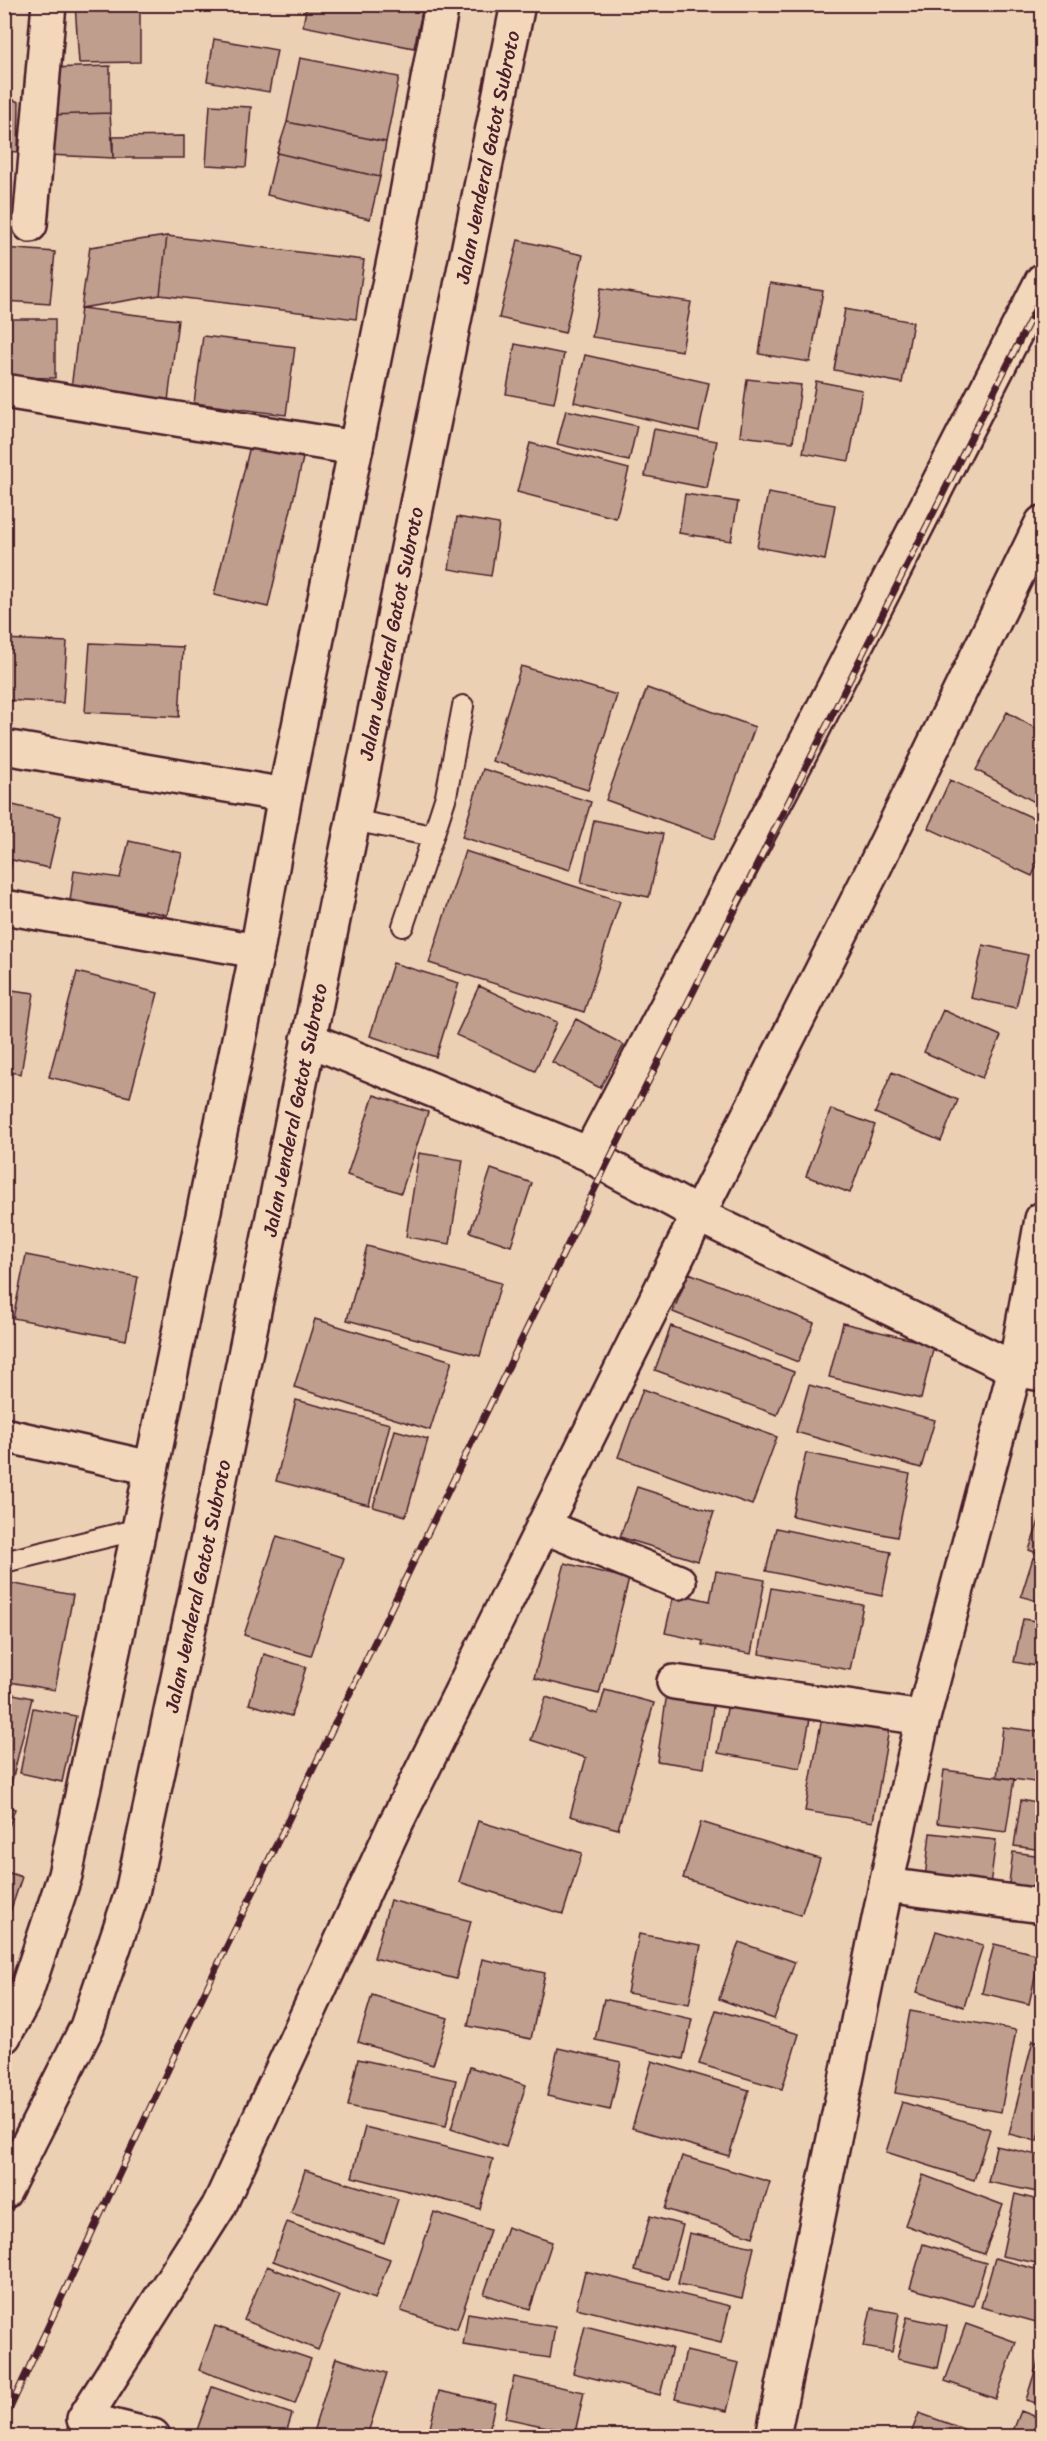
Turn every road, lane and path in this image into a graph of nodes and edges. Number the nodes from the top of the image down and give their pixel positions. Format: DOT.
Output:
graph roads {
  1 [pos="49,4"];
  2 [pos="442,4"];
  3 [pos="518,4"];
  4 [pos="30,225"];
  5 [pos="1042,281"];
  6 [pos="4,391"];
  7 [pos="356,448"];
  8 [pos="1042,523"];
  9 [pos="463,706"];
  10 [pos="4,747"];
  11 [pos="285,795"];
  12 [pos="352,820"];
  13 [pos="433,836"];
  14 [pos="4,907"];
  15 [pos="403,926"];
  16 [pos="257,951"];
  17 [pos="308,1039"];
  18 [pos="590,1154"];
  19 [pos="698,1215"];
  20 [pos="1042,1219"];
  21 [pos="1029,1372"];
  22 [pos="4,1435"];
  23 [pos="151,1468"];
  24 [pos="543,1526"];
  25 [pos="139,1529"];
  26 [pos="4,1562"];
  27 [pos="679,1582"];
  28 [pos="674,1682"];
  29 [pos="923,1718"];
  30 [pos="886,1885"];
  31 [pos="1042,1906"];
  32 [pos="4,2036"];
  33 [pos="4,2192"];
  34 [pos="78,2428"];
  35 [pos="153,2436"];
  36 [pos="773,2436"];
  1 -- 4 [label="street"];
  2 -- 7 [label="street"];
  3 -- 12 [label="street, Jalan Jenderal Gatot Subroto"];
  5 -- 18 [label="street"];
  6 -- 7 [label="street"];
  7 -- 11 [label="street"];
  8 -- 19 [label="street"];
  9 -- 13 [label="lane"];
  10 -- 11 [label="street"];
  11 -- 16 [label="street"];
  12 -- 13 [label="lane"];
  12 -- 17 [label="street, Jalan Jenderal Gatot Subroto"];
  13 -- 15 [label="lane"];
  14 -- 16 [label="street"];
  16 -- 23 [label="street"];
  17 -- 18 [label="street"];
  17 -- 33 [label="street, Jalan Jenderal Gatot Subroto"];
  18 -- 19 [label="street"];
  19 -- 21 [label="street"];
  19 -- 24 [label="street"];
  20 -- 21 [label="street"];
  21 -- 29 [label="street"];
  22 -- 23 [label="street"];
  23 -- 25 [label="street"];
  24 -- 27 [label="street"];
  24 -- 34 [label="street"];
  25 -- 26 [label="lane"];
  25 -- 32 [label="street"];
  28 -- 29 [label="street"];
  29 -- 30 [label="street"];
  30 -- 31 [label="street"];
  30 -- 36 [label="street"];
  34 -- 35 [label="street"];
}
